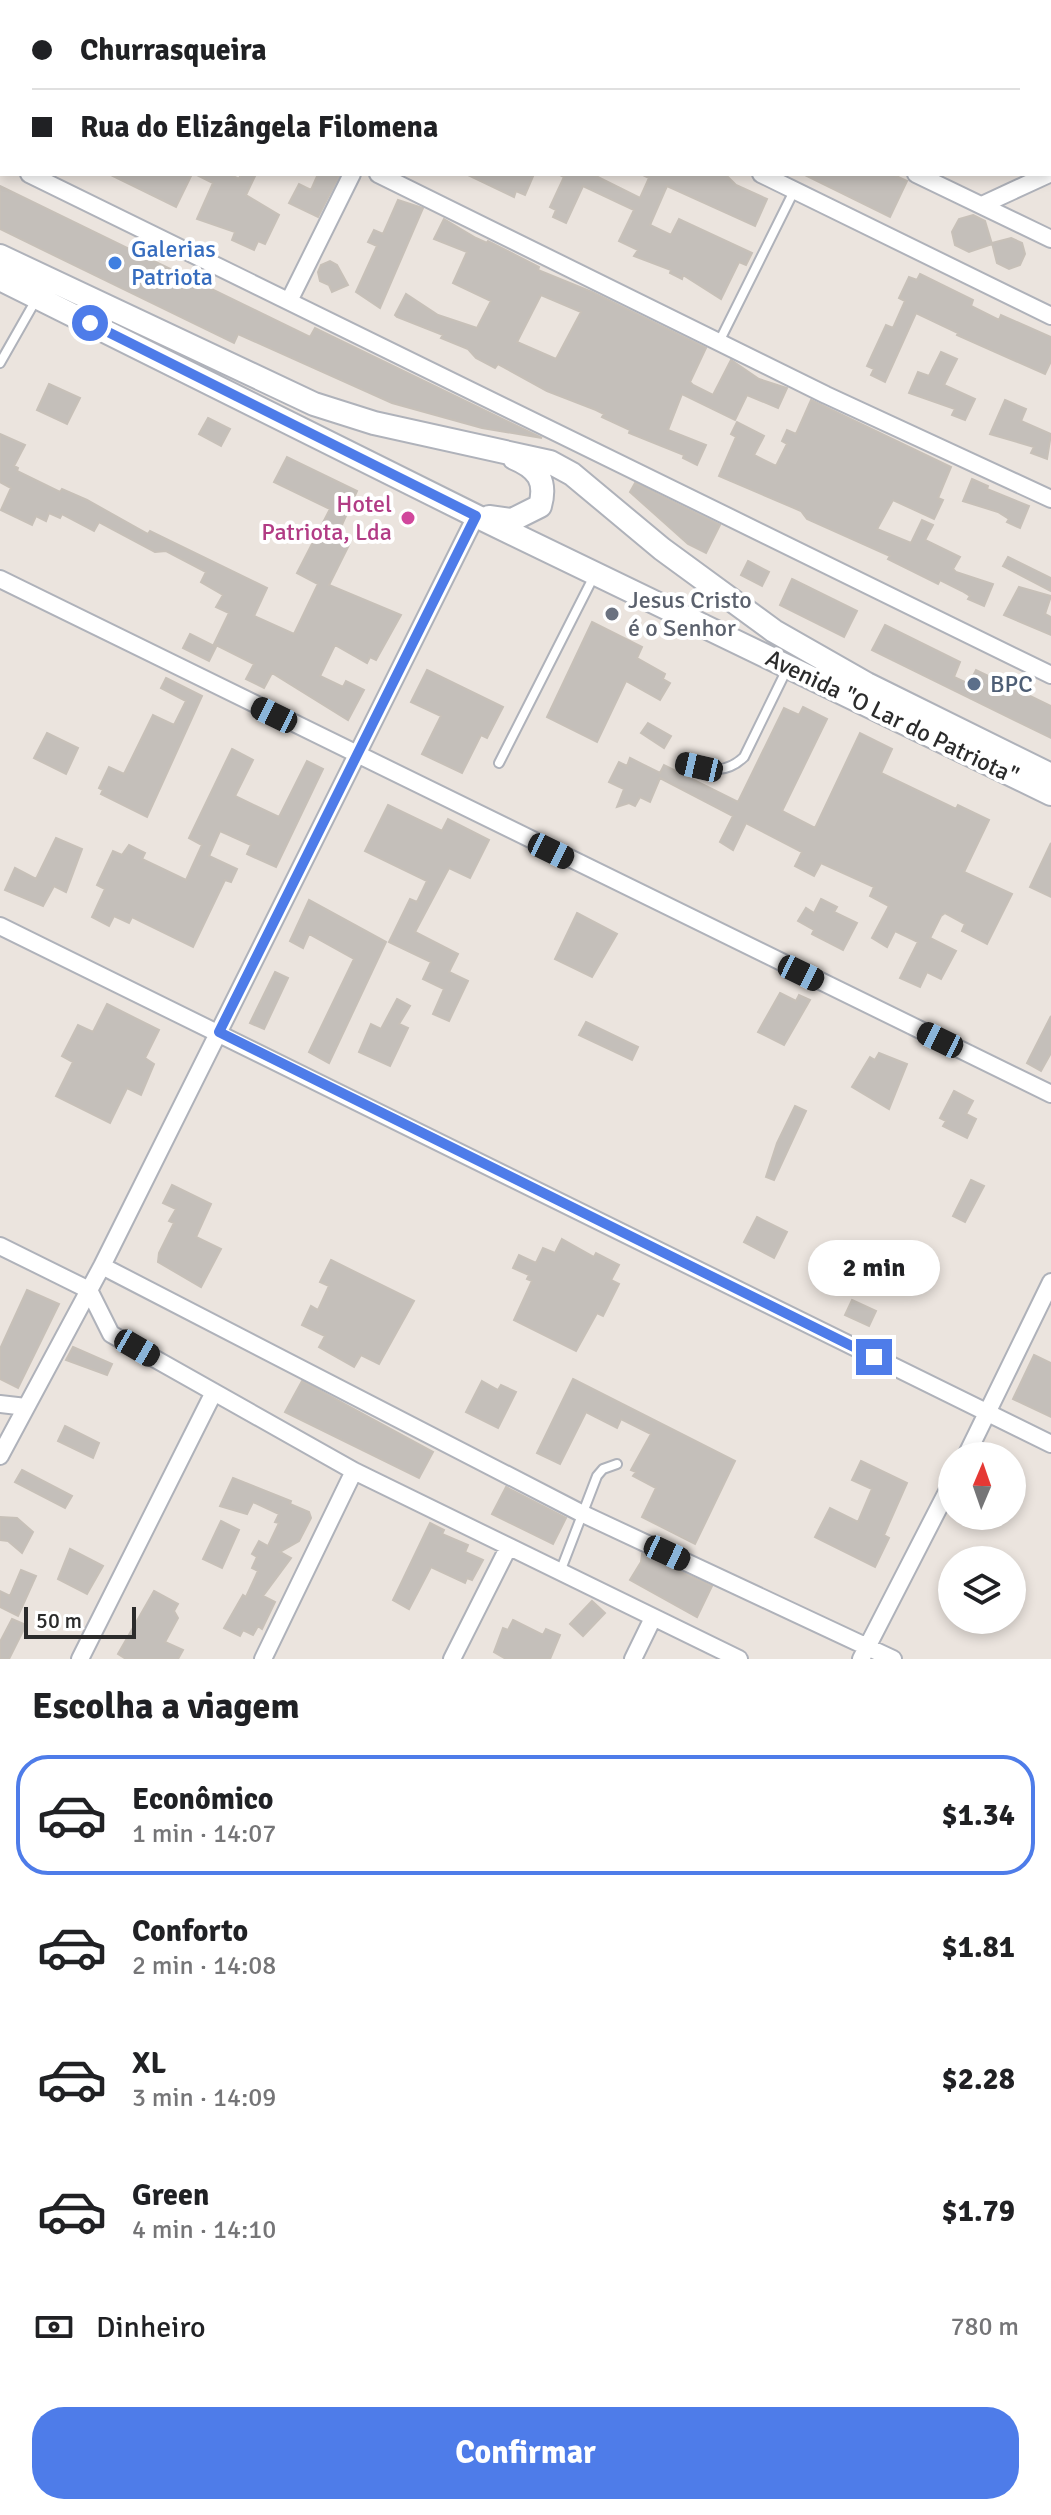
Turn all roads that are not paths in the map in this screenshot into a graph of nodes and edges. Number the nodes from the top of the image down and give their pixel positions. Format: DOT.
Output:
graph roads {
  1 [pos="33,176"];
  2 [pos="351,176"];
  3 [pos="382,176"];
  4 [pos="765,176"];
  5 [pos="920,176"];
  6 [pos="1044,176"];
  7 [pos="794,190"];
  8 [pos="982,205"];
  9 [pos="1051,239"];
  10 [pos="0,256"];
  11 [pos="0,279"];
  12 [pos="38,297"];
  13 [pos="289,301"];
  14 [pos="1051,316"];
  15 [pos="719,342"];
  16 [pos="0,363"];
  17 [pos="471,446"];
  18 [pos="1051,499"];
  19 [pos="476,516"];
  20 [pos="595,573"];
  21 [pos="0,579"];
  22 [pos="789,666"];
  23 [pos="1051,675"];
  24 [pos="356,756"];
  25 [pos="499,763"];
  26 [pos="681,763"];
  27 [pos="1051,775"];
  28 [pos="1051,794"];
  29 [pos="0,926"];
  30 [pos="219,1032"];
  31 [pos="1051,1094"];
  32 [pos="0,1246"];
  33 [pos="102,1266"];
  34 [pos="1051,1282"];
  35 [pos="89,1290"];
  36 [pos="214,1392"];
  37 [pos="0,1404"];
  38 [pos="26,1407"];
  39 [pos="988,1413"];
  40 [pos="973,1442"];
  41 [pos="1051,1444"];
  42 [pos="0,1456"];
  43 [pos="617,1464"];
  44 [pos="354,1471"];
  45 [pos="938,1510"];
  46 [pos="581,1513"];
  47 [pos="508,1548"];
  48 [pos="559,1573"];
  49 [pos="653,1618"];
  50 [pos="865,1653"];
  51 [pos="80,1659"];
  52 [pos="263,1659"];
  53 [pos="452,1659"];
  54 [pos="633,1659"];
  55 [pos="739,1659"];
  56 [pos="893,1659"];
  1 -- 13 [label="street"];
  2 -- 13 [label="street"];
  3 -- 15 [label="street"];
  4 -- 7 [label="street"];
  5 -- 8 [label="street"];
  6 -- 8 [label="street"];
  7 -- 14 [label="street"];
  7 -- 15 [label="lane"];
  8 -- 9 [label="street"];
  10 -- 17 [label="main road, Avenida \"O Lar do Patriota\""];
  11 -- 12 [label="main road, Avenida \"O Lar do Patriota\""];
  12 -- 16 [label="lane"];
  12 -- 19 [label="main road, Avenida \"O Lar do Patriota\""];
  13 -- 23 [label="street"];
  15 -- 18 [label="street"];
  17 -- 19 [label="main road"];
  17 -- 27 [label="main road, Avenida \"O Lar do Patriota\""];
  19 -- 20 [label="main road, Avenida \"O Lar do Patriota\""];
  19 -- 24 [label="street"];
  20 -- 22 [label="main road, Avenida \"O Lar do Patriota\""];
  20 -- 25 [label="lane"];
  21 -- 24 [label="street"];
  22 -- 26 [label="lane"];
  22 -- 28 [label="main road, Avenida \"O Lar do Patriota\""];
  24 -- 30 [label="street"];
  24 -- 31 [label="street"];
  29 -- 30 [label="street"];
  30 -- 33 [label="street"];
  30 -- 39 [label="street"];
  32 -- 35 [label="street"];
  33 -- 35 [label="street"];
  33 -- 46 [label="street"];
  34 -- 39 [label="street"];
  35 -- 36 [label="street"];
  35 -- 38 [label="street"];
  36 -- 44 [label="street"];
  36 -- 51 [label="street"];
  37 -- 38 [label="street"];
  38 -- 42 [label="street"];
  39 -- 40 [label="street"];
  39 -- 41 [label="street"];
  43 -- 46 [label="lane"];
  44 -- 47 [label="street"];
  44 -- 52 [label="street"];
  45 -- 50 [label="street"];
  46 -- 48 [label="lane"];
  46 -- 50 [label="street"];
  47 -- 48 [label="street"];
  47 -- 53 [label="street"];
  48 -- 49 [label="street"];
  49 -- 54 [label="street"];
  49 -- 55 [label="street"];
  50 -- 56 [label="street"];
}
